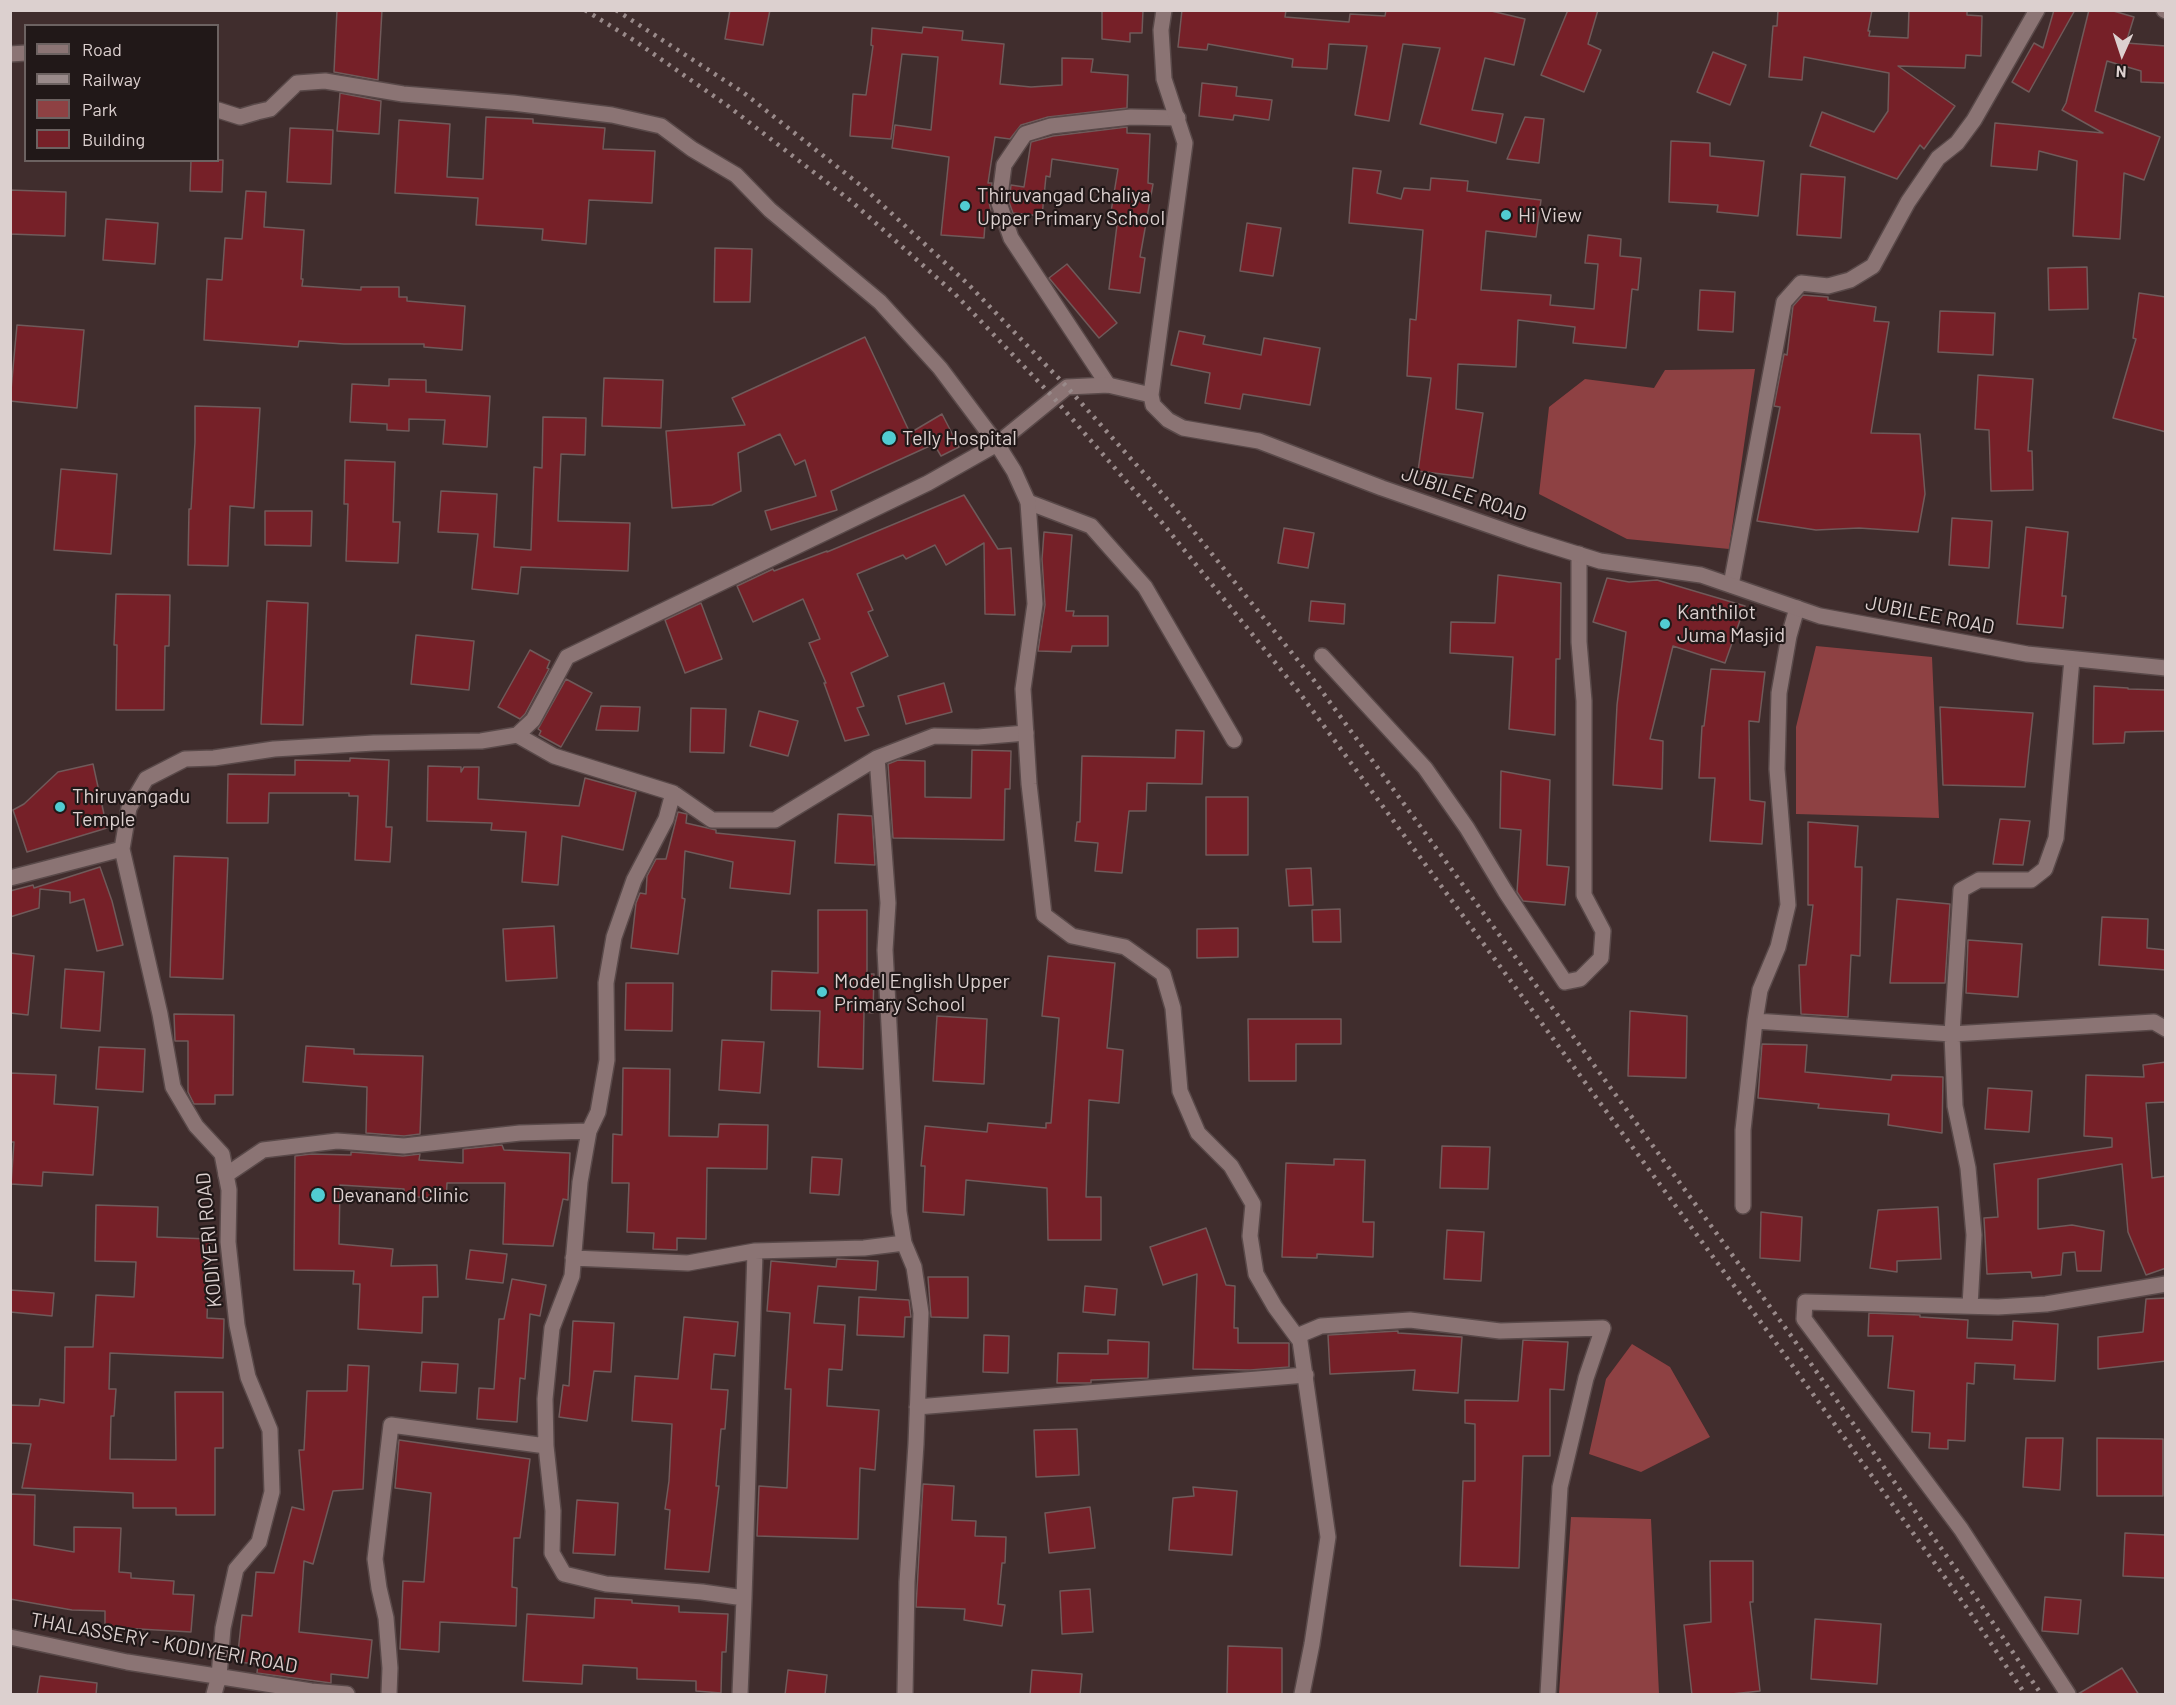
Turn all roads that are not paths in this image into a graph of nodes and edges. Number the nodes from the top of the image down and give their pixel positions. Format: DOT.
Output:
graph roads {
  1 [pos="1164,10"];
  2 [pos="2037,10"];
  3 [pos="219,110"];
  4 [pos="1178,118"];
  5 [pos="1108,385"];
  6 [pos="1151,395"];
  7 [pos="997,444"];
  8 [pos="1028,502"];
  9 [pos="1579,554"];
  10 [pos="1731,585"];
  11 [pos="1797,608"];
  12 [pos="1322,656"];
  13 [pos="2072,659"];
  14 [pos="2166,668"];
  15 [pos="1026,733"];
  16 [pos="517,735"];
  17 [pos="1234,740"];
  18 [pos="877,758"];
  19 [pos="673,793"];
  20 [pos="122,849"];
  21 [pos="10,878"];
  22 [pos="1755,1022"];
  23 [pos="2166,1029"];
  24 [pos="1952,1034"];
  25 [pos="589,1131"];
  26 [pos="226,1175"];
  27 [pos="1743,1206"];
  28 [pos="904,1243"];
  29 [pos="755,1251"];
  30 [pos="573,1258"];
  31 [pos="2166,1284"];
  32 [pos="1970,1306"];
  33 [pos="1297,1336"];
  34 [pos="1306,1375"];
  35 [pos="917,1407"];
  36 [pos="546,1446"];
  37 [pos="744,1598"];
  38 [pos="10,1637"];
  39 [pos="219,1676"];
  40 [pos="214,1695"];
  41 [pos="347,1695"];
  42 [pos="389,1695"];
  43 [pos="740,1695"];
  44 [pos="905,1695"];
  45 [pos="1302,1695"];
  46 [pos="1548,1695"];
  47 [pos="2068,1695"];
  1 -- 4 [label="street"];
  2 -- 10 [label="street"];
  3 -- 7 [label="street"];
  4 -- 5 [label="street"];
  4 -- 6 [label="street"];
  5 -- 6 [label="street"];
  5 -- 7 [label="street"];
  6 -- 9 [label="street, JUBILEE ROAD"];
  7 -- 8 [label="street"];
  7 -- 16 [label="street"];
  8 -- 15 [label="street"];
  8 -- 17 [label="street"];
  9 -- 10 [label="street, JUBILEE ROAD"];
  9 -- 12 [label="street"];
  10 -- 11 [label="street, JUBILEE ROAD"];
  11 -- 13 [label="street, JUBILEE ROAD"];
  11 -- 22 [label="street"];
  13 -- 14 [label="street, JUBILEE ROAD"];
  13 -- 24 [label="street"];
  15 -- 18 [label="street"];
  15 -- 33 [label="street"];
  16 -- 19 [label="street"];
  16 -- 20 [label="street"];
  18 -- 19 [label="street"];
  18 -- 28 [label="street"];
  19 -- 25 [label="street"];
  20 -- 21 [label="street"];
  20 -- 26 [label="street, KODIYERI ROAD"];
  22 -- 24 [label="street"];
  22 -- 27 [label="street"];
  23 -- 24 [label="street"];
  24 -- 32 [label="street"];
  25 -- 26 [label="street"];
  25 -- 30 [label="street"];
  26 -- 39 [label="street, KODIYERI ROAD"];
  28 -- 29 [label="street"];
  28 -- 35 [label="street"];
  29 -- 30 [label="street"];
  29 -- 37 [label="street"];
  30 -- 36 [label="street"];
  31 -- 32 [label="street"];
  32 -- 47 [label="street"];
  33 -- 34 [label="street"];
  33 -- 46 [label="street"];
  34 -- 35 [label="street"];
  34 -- 45 [label="street"];
  35 -- 44 [label="street"];
  36 -- 37 [label="street"];
  36 -- 42 [label="street"];
  37 -- 43 [label="street"];
  38 -- 39 [label="street, THALASSERY - KODIYERI ROAD"];
  39 -- 40 [label="street, KODIYERI ROAD"];
  39 -- 41 [label="street, THALASSERY - KODIYERI ROAD"];
}
